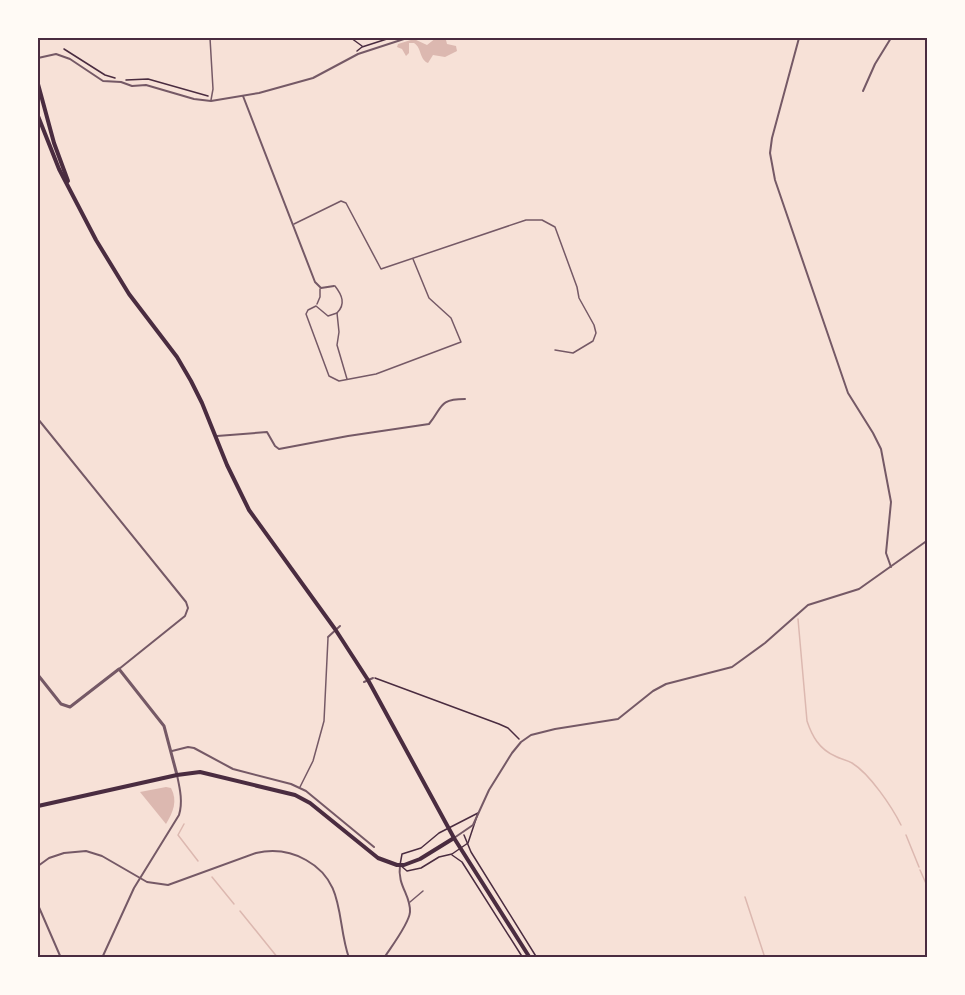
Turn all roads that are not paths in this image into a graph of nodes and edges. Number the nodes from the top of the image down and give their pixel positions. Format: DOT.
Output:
graph roads {
  1 [pos="210,38"];
  2 [pos="407,38"];
  3 [pos="799,38"];
  4 [pos="891,38"];
  5 [pos="38,58"];
  6 [pos="38,84"];
  7 [pos="863,91"];
  8 [pos="243,96"];
  9 [pos="212,99"];
  10 [pos="38,116"];
  11 [pos="73,193"];
  12 [pos="293,225"];
  13 [pos="412,258"];
  14 [pos="334,286"];
  15 [pos="321,288"];
  16 [pos="316,306"];
  17 [pos="337,313"];
  18 [pos="555,350"];
  19 [pos="347,379"];
  20 [pos="465,399"];
  21 [pos="38,419"];
  22 [pos="216,436"];
  23 [pos="927,540"];
  24 [pos="891,567"];
  25 [pos="338,627"];
  26 [pos="328,637"];
  27 [pos="119,669"];
  28 [pos="38,675"];
  29 [pos="172,751"];
  30 [pos="177,775"];
  31 [pos="300,788"];
  32 [pos="38,806"];
  33 [pos="454,838"];
  34 [pos="374,847"];
  35 [pos="400,865"];
  36 [pos="38,866"];
  37 [pos="139,878"];
  38 [pos="423,891"];
  39 [pos="408,904"];
  40 [pos="38,905"];
  41 [pos="61,957"];
  42 [pos="102,957"];
  43 [pos="349,957"];
  44 [pos="384,957"];
  45 [pos="530,957"];
  1 -- 9 [label="lane"];
  2 -- 8 [label="street"];
  3 -- 24 [label="street"];
  4 -- 7 [label="street"];
  5 -- 9 [label="street"];
  6 -- 11 [label="main road"];
  8 -- 9 [label="street"];
  8 -- 12 [label="street"];
  10 -- 11 [label="main road"];
  11 -- 22 [label="main road"];
  12 -- 13 [label="lane"];
  12 -- 15 [label="street"];
  13 -- 18 [label="lane"];
  13 -- 19 [label="lane"];
  14 -- 15 [label="street"];
  14 -- 17 [label="lane"];
  15 -- 16 [label="lane"];
  16 -- 17 [label="lane"];
  16 -- 19 [label="lane"];
  17 -- 19 [label="lane"];
  20 -- 22 [label="street"];
  21 -- 27 [label="street"];
  22 -- 25 [label="main road"];
  23 -- 24 [label="street"];
  24 -- 33 [label="street"];
  25 -- 26 [label="street"];
  25 -- 33 [label="main road"];
  26 -- 31 [label="lane"];
  27 -- 28 [label="street"];
  27 -- 29 [label="street"];
  29 -- 30 [label="street"];
  29 -- 31 [label="street"];
  30 -- 32 [label="main road"];
  30 -- 35 [label="main road"];
  30 -- 37 [label="street"];
  31 -- 34 [label="street"];
  33 -- 35 [label="main road"];
  33 -- 45 [label="main road"];
  35 -- 39 [label="street"];
  36 -- 37 [label="street"];
  37 -- 42 [label="street"];
  37 -- 43 [label="street"];
  38 -- 39 [label="lane"];
  39 -- 44 [label="street"];
  40 -- 41 [label="street"];
}
